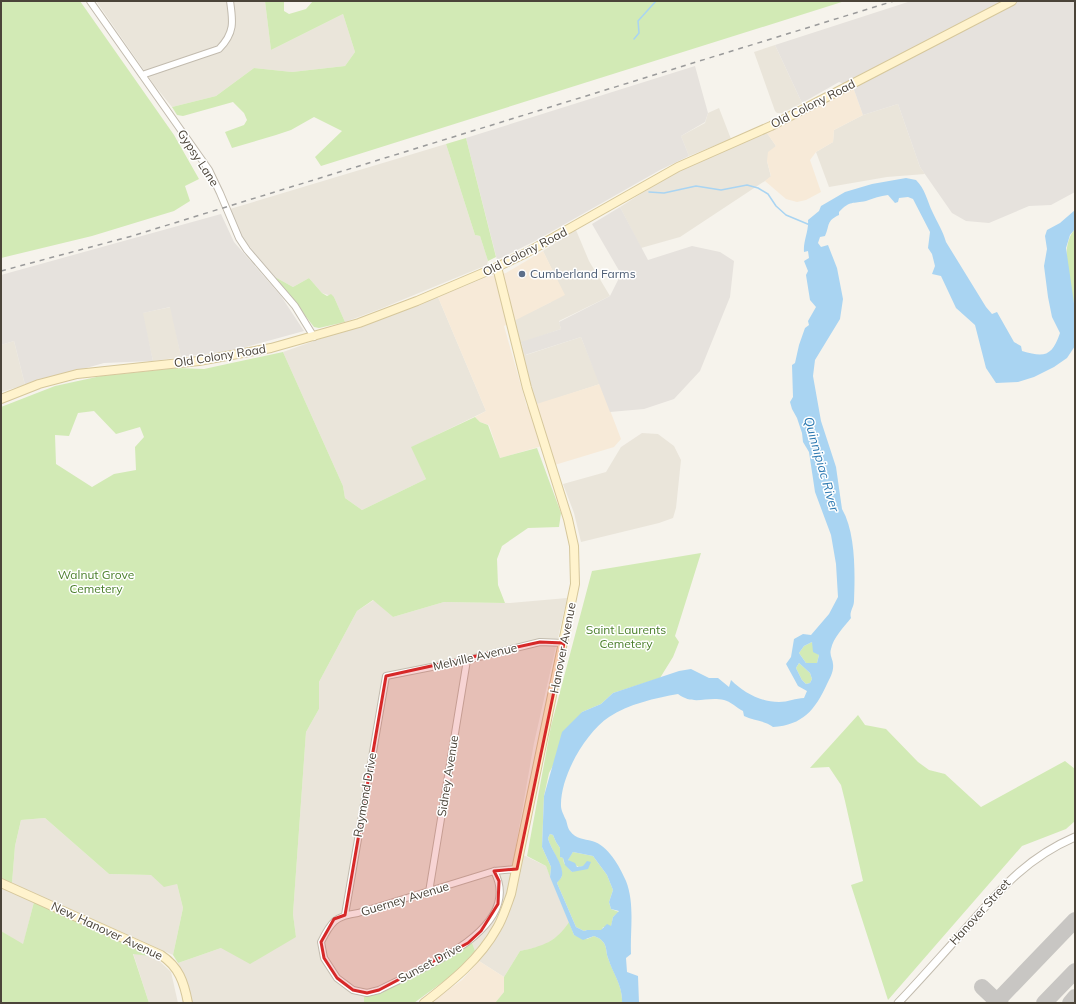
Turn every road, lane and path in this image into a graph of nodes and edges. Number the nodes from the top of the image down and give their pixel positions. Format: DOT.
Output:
graph roads {
  1 [pos="90,1"];
  2 [pos="230,1"];
  3 [pos="1012,1"];
  4 [pos="142,75"];
  5 [pos="497,267"];
  6 [pos="314,337"];
  7 [pos="1,399"];
  8 [pos="564,643"];
  9 [pos="467,660"];
  10 [pos="386,676"];
  11 [pos="1075,837"];
  12 [pos="518,869"];
  13 [pos="494,871"];
  14 [pos="1,883"];
  15 [pos="429,892"];
  16 [pos="345,915"];
  17 [pos="324,958"];
  18 [pos="188,1003"];
  19 [pos="424,1003"];
  20 [pos="898,1003"];
  1 -- 4 [label="street, Gypsy Lane"];
  2 -- 4 [label="street"];
  3 -- 5 [label="main road, Old Colony Road"];
  4 -- 6 [label="street, Gypsy Lane"];
  5 -- 6 [label="main road, Old Colony Road"];
  5 -- 8 [label="main road, Hanover Avenue"];
  6 -- 7 [label="main road, Old Colony Road"];
  8 -- 9 [label="street, Melville Avenue"];
  8 -- 12 [label="main road, Hanover Avenue"];
  9 -- 10 [label="street, Melville Avenue"];
  9 -- 15 [label="street, Sidney Avenue"];
  10 -- 16 [label="street, Raymond Drive"];
  11 -- 20 [label="street, Hanover Street"];
  12 -- 13 [label="street, Guerney Avenue"];
  12 -- 19 [label="main road, Hanover Avenue"];
  13 -- 15 [label="street, Guerney Avenue"];
  13 -- 17 [label="street, Sunset Drive"];
  14 -- 18 [label="main road, New Hanover Avenue"];
  15 -- 16 [label="street, Guerney Avenue"];
  16 -- 17 [label="street, Guerney Avenue"];
}
